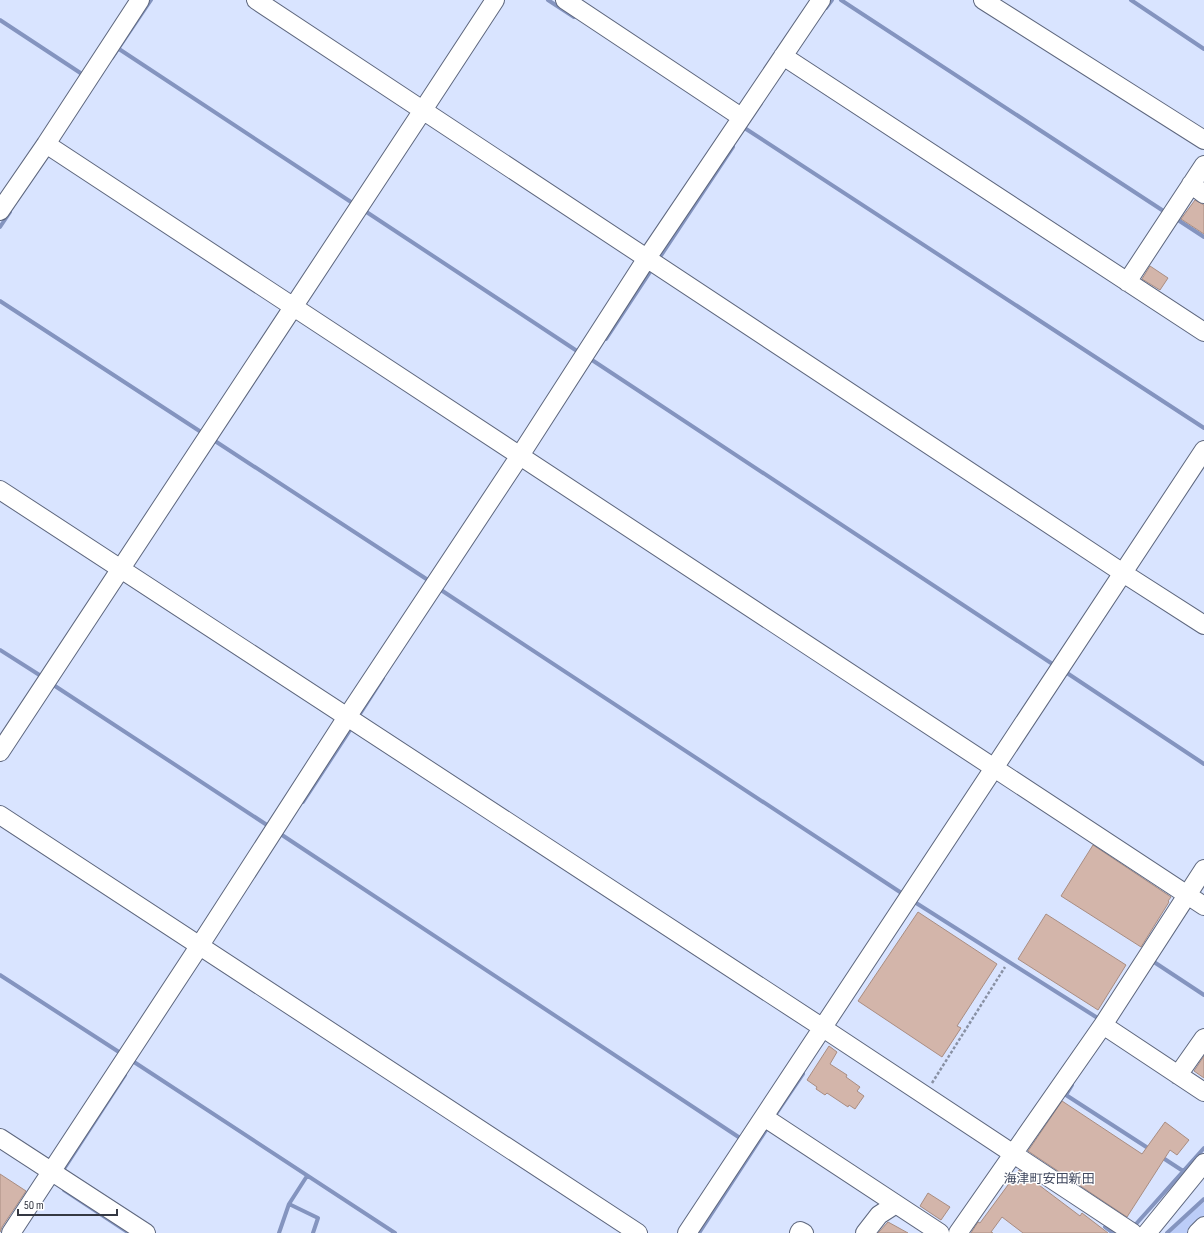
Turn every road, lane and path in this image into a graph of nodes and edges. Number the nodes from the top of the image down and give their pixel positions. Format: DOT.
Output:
graph roads {
  1 [pos="140,0"];
  2 [pos="256,0"];
  3 [pos="495,0"];
  4 [pos="564,0"];
  5 [pos="821,0"];
  6 [pos="983,0"];
  7 [pos="783,56"];
  8 [pos="424,110"];
  9 [pos="741,117"];
  10 [pos="1204,140"];
  11 [pos="46,144"];
  12 [pos="1204,165"];
  13 [pos="1197,189"];
  14 [pos="0,210"];
  15 [pos="647,258"];
  16 [pos="1127,282"];
  17 [pos="293,307"];
  18 [pos="1204,332"];
  19 [pos="1204,450"];
  20 [pos="519,457"];
  21 [pos="0,490"];
  22 [pos="120,569"];
  23 [pos="1123,573"];
  24 [pos="1204,625"];
  25 [pos="348,717"];
  26 [pos="0,752"];
  27 [pos="993,768"];
  28 [pos="0,815"];
  29 [pos="1204,869"];
  30 [pos="1187,895"];
  31 [pos="1204,906"];
  32 [pos="200,945"];
  33 [pos="1005,967"];
  34 [pos="1103,1025"];
  35 [pos="823,1028"];
  36 [pos="1204,1038"];
  37 [pos="1178,1075"];
  38 [pos="1204,1092"];
  39 [pos="924,1096"];
  40 [pos="764,1117"];
  41 [pos="0,1138"];
  42 [pos="1013,1154"];
  43 [pos="1204,1163"];
  44 [pos="51,1171"];
  45 [pos="896,1204"];
  46 [pos="1204,1226"];
  47 [pos="11,1233"];
  48 [pos="146,1233"];
  49 [pos="638,1233"];
  50 [pos="687,1233"];
  51 [pos="799,1233"];
  52 [pos="804,1233"];
  53 [pos="865,1233"];
  54 [pos="940,1233"];
  55 [pos="958,1233"];
  56 [pos="1133,1233"];
  57 [pos="1147,1233"];
  58 [pos="1197,1233"];
  1 -- 11 [label="street"];
  2 -- 8 [label="street"];
  3 -- 8 [label="street"];
  4 -- 9 [label="street"];
  5 -- 7 [label="street"];
  6 -- 10 [label="street"];
  7 -- 9 [label="street"];
  7 -- 16 [label="street"];
  8 -- 15 [label="street"];
  8 -- 17 [label="street"];
  9 -- 15 [label="street"];
  11 -- 14 [label="street"];
  11 -- 17 [label="street"];
  12 -- 13 [label="street"];
  13 -- 16 [label="street"];
  15 -- 20 [label="street"];
  15 -- 23 [label="street"];
  16 -- 18 [label="street"];
  17 -- 20 [label="street"];
  17 -- 22 [label="street"];
  19 -- 23 [label="street"];
  20 -- 25 [label="street"];
  20 -- 27 [label="street"];
  21 -- 22 [label="street"];
  22 -- 25 [label="street"];
  22 -- 26 [label="street"];
  23 -- 24 [label="street"];
  23 -- 27 [label="street"];
  25 -- 32 [label="street"];
  25 -- 35 [label="street"];
  27 -- 30 [label="street"];
  27 -- 35 [label="street"];
  28 -- 32 [label="street"];
  29 -- 30 [label="street"];
  30 -- 31 [label="street"];
  30 -- 34 [label="street"];
  32 -- 44 [label="street"];
  32 -- 49 [label="street"];
  33 -- 39 [label="path"];
  34 -- 37 [label="street"];
  34 -- 42 [label="street"];
  35 -- 39 [label="street"];
  35 -- 40 [label="street"];
  36 -- 37 [label="street"];
  37 -- 38 [label="street"];
  39 -- 42 [label="street"];
  40 -- 45 [label="street"];
  40 -- 50 [label="street"];
  41 -- 44 [label="street"];
  42 -- 55 [label="street"];
  42 -- 56 [label="street"];
  43 -- 57 [label="street"];
  44 -- 47 [label="street"];
  44 -- 48 [label="street"];
  45 -- 53 [label="street"];
  45 -- 54 [label="street"];
  46 -- 58 [label="street"];
  51 -- 52 [label="street"];
}
